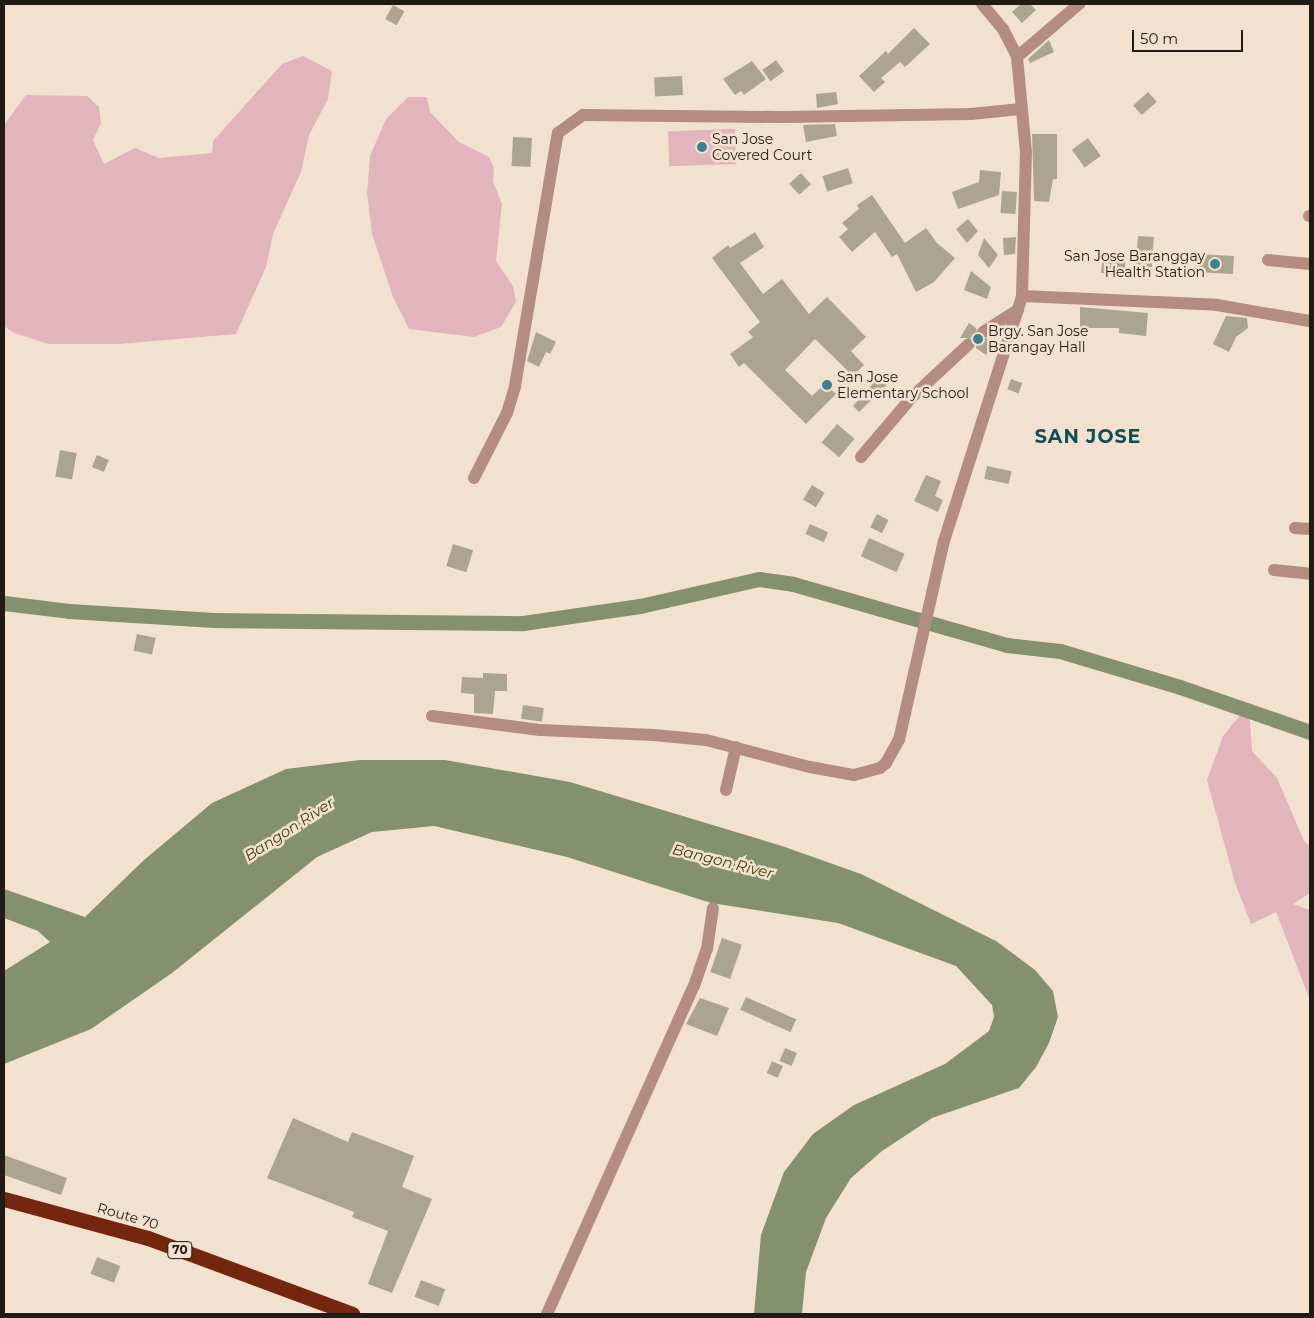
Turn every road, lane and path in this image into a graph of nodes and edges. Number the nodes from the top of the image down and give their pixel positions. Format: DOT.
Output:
graph roads {
  1 [pos="982,4"];
  2 [pos="1079,4"];
  3 [pos="1017,57"];
  4 [pos="1020,109"];
  5 [pos="1268,260"];
  6 [pos="1310,264"];
  7 [pos="1022,296"];
  8 [pos="1018,310"];
  9 [pos="1310,320"];
  10 [pos="983,332"];
  11 [pos="969,344"];
  12 [pos="860,457"];
  13 [pos="474,478"];
  14 [pos="1295,528"];
  15 [pos="1310,529"];
  16 [pos="1274,570"];
  17 [pos="1310,574"];
  18 [pos="432,716"];
  19 [pos="736,748"];
  20 [pos="726,790"];
  21 [pos="713,908"];
  22 [pos="4,1199"];
  23 [pos="352,1314"];
  24 [pos="547,1314"];
  1 -- 3 [label="street"];
  2 -- 3 [label="street"];
  3 -- 4 [label="street"];
  4 -- 7 [label="street"];
  4 -- 13 [label="street"];
  5 -- 6 [label="street"];
  7 -- 8 [label="street"];
  7 -- 9 [label="street"];
  8 -- 10 [label="street"];
  8 -- 19 [label="street"];
  11 -- 12 [label="street"];
  14 -- 15 [label="street"];
  16 -- 17 [label="street"];
  18 -- 19 [label="street"];
  19 -- 20 [label="street"];
  21 -- 24 [label="street"];
  22 -- 23 [label="highway, Route 70 / 70"];
}
